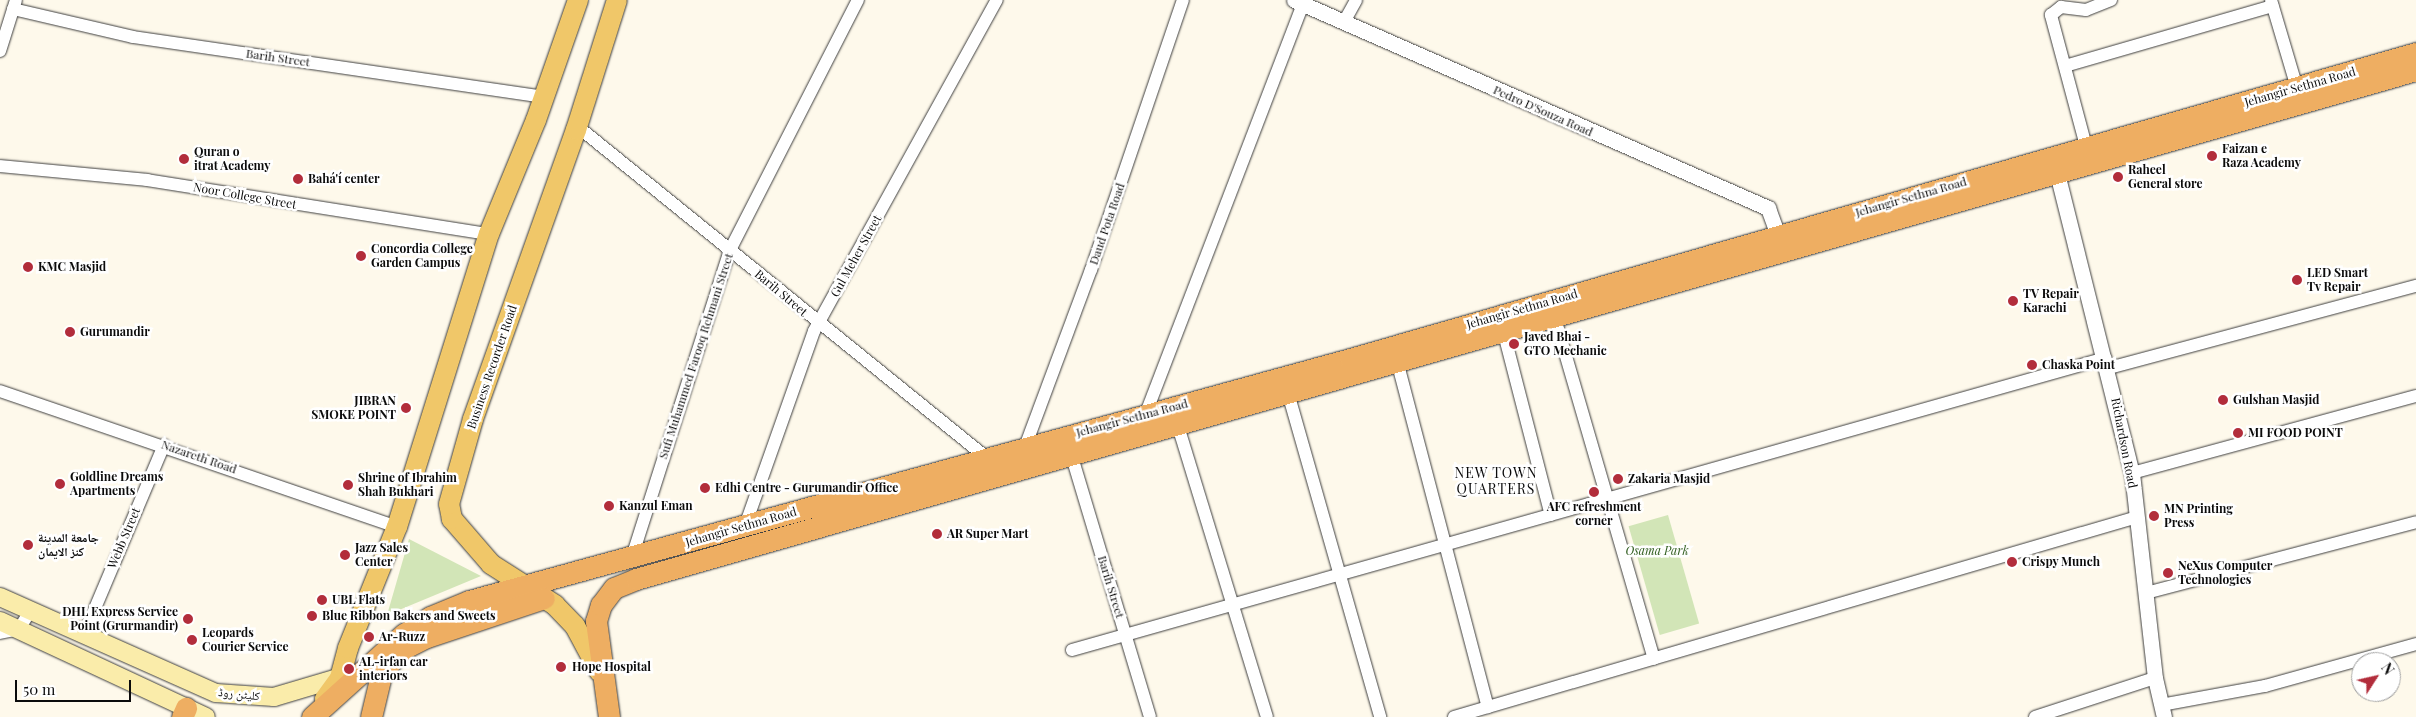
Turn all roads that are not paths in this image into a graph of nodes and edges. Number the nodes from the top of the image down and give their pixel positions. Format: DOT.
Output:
graph roads {
  1 [pos="578,0"];
  2 [pos="616,0"];
  3 [pos="858,0"];
  4 [pos="997,0"];
  5 [pos="1183,0"];
  6 [pos="1356,0"];
  7 [pos="2112,0"];
  8 [pos="1298,2"];
  9 [pos="2068,3"];
  10 [pos="2272,3"];
  11 [pos="15,4"];
  12 [pos="1344,22"];
  13 [pos="0,52"];
  14 [pos="2416,53"];
  15 [pos="2065,66"];
  16 [pos="2416,70"];
  17 [pos="2296,88"];
  18 [pos="544,97"];
  19 [pos="577,126"];
  20 [pos="2086,146"];
  21 [pos="0,166"];
  22 [pos="2058,173"];
  23 [pos="489,234"];
  24 [pos="1778,235"];
  25 [pos="730,250"];
  26 [pos="2416,286"];
  27 [pos="1554,315"];
  28 [pos="819,324"];
  29 [pos="1503,330"];
  30 [pos="1397,361"];
  31 [pos="2108,363"];
  32 [pos="0,391"];
  33 [pos="1288,394"];
  34 [pos="2416,396"];
  35 [pos="1146,414"];
  36 [pos="1178,426"];
  37 [pos="164,444"];
  38 [pos="1025,446"];
  39 [pos="1072,457"];
  40 [pos="987,458"];
  41 [pos="2132,473"];
  42 [pos="1606,499"];
  43 [pos="1551,515"];
  44 [pos="2137,517"];
  45 [pos="2416,522"];
  46 [pos="745,526"];
  47 [pos="397,527"];
  48 [pos="1445,545"];
  49 [pos="629,558"];
  50 [pos="1337,575"];
  51 [pos="525,586"];
  52 [pos="2146,593"];
  53 [pos="0,597"];
  54 [pos="544,598"];
  55 [pos="1233,605"];
  56 [pos="31,610"];
  57 [pos="0,620"];
  58 [pos="446,620"];
  59 [pos="19,629"];
  60 [pos="85,632"];
  61 [pos="0,633"];
  62 [pos="1126,635"];
  63 [pos="2416,644"];
  64 [pos="1072,650"];
  65 [pos="1654,659"];
  66 [pos="372,665"];
  67 [pos="340,678"];
  68 [pos="2155,678"];
  69 [pos="604,682"];
  70 [pos="1488,707"];
  71 [pos="2162,711"];
  72 [pos="184,712"];
  73 [pos="313,716"];
  74 [pos="206,717"];
  75 [pos="371,717"];
  76 [pos="609,717"];
  77 [pos="1150,717"];
  78 [pos="1267,717"];
  79 [pos="1380,717"];
  80 [pos="1454,717"];
  81 [pos="2035,717"];
  1 -- 18 [label="main road"];
  2 -- 19 [label="main road, Business Recorder Road"];
  3 -- 25 [label="street, Sufi Muhammed Farooq Rehmani Street"];
  4 -- 28 [label="street, Gul Meher Street"];
  5 -- 38 [label="street, Daud Pota Road"];
  6 -- 12 [label="street"];
  7 -- 9 [label="street"];
  8 -- 12 [label="street, Pedro D'Souza Road"];
  8 -- 35 [label="street"];
  9 -- 15 [label="street"];
  10 -- 15 [label="street"];
  10 -- 17 [label="street"];
  11 -- 13 [label="street"];
  11 -- 18 [label="street, Barih Street"];
  12 -- 24 [label="street, Pedro D'Souza Road"];
  14 -- 17 [label="highway, Jehangir Sethna Road"];
  15 -- 20 [label="street"];
  16 -- 22 [label="highway, Jehangir Sethna Road"];
  17 -- 20 [label="highway, Jehangir Sethna Road"];
  18 -- 23 [label="main road"];
  19 -- 25 [label="street, Barih Street"];
  19 -- 51 [label="main road, Business Recorder Road"];
  20 -- 24 [label="highway, Jehangir Sethna Road"];
  21 -- 23 [label="street, Noor College Street"];
  22 -- 27 [label="highway, Jehangir Sethna Road"];
  22 -- 31 [label="street, Richardson Road"];
  23 -- 47 [label="main road"];
  24 -- 35 [label="highway, Jehangir Sethna Road"];
  25 -- 28 [label="street, Barih Street"];
  25 -- 49 [label="street, Sufi Muhammed Farooq Rehmani Street"];
  26 -- 31 [label="street"];
  27 -- 29 [label="highway, Jehangir Sethna Road"];
  27 -- 42 [label="street"];
  28 -- 40 [label="street, Barih Street"];
  28 -- 46 [label="street, Gul Meher Street"];
  29 -- 30 [label="highway, Jehangir Sethna Road"];
  29 -- 43 [label="street"];
  30 -- 33 [label="highway, Jehangir Sethna Road"];
  30 -- 48 [label="street"];
  31 -- 41 [label="street, Richardson Road"];
  31 -- 42 [label="street"];
  32 -- 37 [label="street, Nazareth Road"];
  33 -- 36 [label="highway, Jehangir Sethna Road"];
  33 -- 50 [label="street"];
  34 -- 41 [label="street"];
  35 -- 38 [label="highway, Jehangir Sethna Road"];
  36 -- 39 [label="highway, Jehangir Sethna Road"];
  36 -- 55 [label="street"];
  37 -- 47 [label="street, Nazareth Road"];
  37 -- 60 [label="street, Webb Street"];
  38 -- 40 [label="highway, Jehangir Sethna Road"];
  39 -- 62 [label="street, Barih Street"];
  39 -- 69 [label="highway, Jehangir Sethna Road"];
  40 -- 46 [label="highway, Jehangir Sethna Road"];
  41 -- 44 [label="street, Richardson Road"];
  42 -- 43 [label="street"];
  42 -- 65 [label="street"];
  43 -- 48 [label="street"];
  44 -- 52 [label="street, Richardson Road"];
  44 -- 65 [label="street"];
  45 -- 52 [label="street"];
  46 -- 49 [label="highway, Jehangir Sethna Road"];
  47 -- 67 [label="main road"];
  48 -- 50 [label="street"];
  48 -- 70 [label="street"];
  49 -- 51 [label="highway, Jehangir Sethna Road"];
  50 -- 55 [label="street"];
  50 -- 79 [label="street"];
  51 -- 54 [label="main road, Business Recorder Road"];
  51 -- 58 [label="highway, Jehangir Sethna Road"];
  52 -- 68 [label="street, Richardson Road"];
  53 -- 56 [label="main road, کلیٹن روڈ"];
  54 -- 58 [label="highway"];
  54 -- 69 [label="main road, Business Recorder Road"];
  55 -- 62 [label="street"];
  55 -- 78 [label="street"];
  56 -- 59 [label="street"];
  56 -- 60 [label="main road, کلیٹن روڈ"];
  57 -- 59 [label="main road"];
  58 -- 66 [label="highway"];
  58 -- 75 [label="highway"];
  59 -- 61 [label="street"];
  59 -- 72 [label="main road"];
  60 -- 67 [label="main road, کلیٹن روڈ"];
  62 -- 64 [label="street"];
  62 -- 77 [label="street, Barih Street"];
  63 -- 71 [label="street"];
  65 -- 70 [label="street"];
  66 -- 67 [label="main road, کلیٹن روڈ"];
  66 -- 73 [label="highway"];
  67 -- 73 [label="main road"];
  68 -- 71 [label="street, Richardson Road"];
  68 -- 81 [label="street"];
  69 -- 76 [label="highway, Jehangir Sethna Road"];
  70 -- 80 [label="street"];
  72 -- 74 [label="main road"];
}
